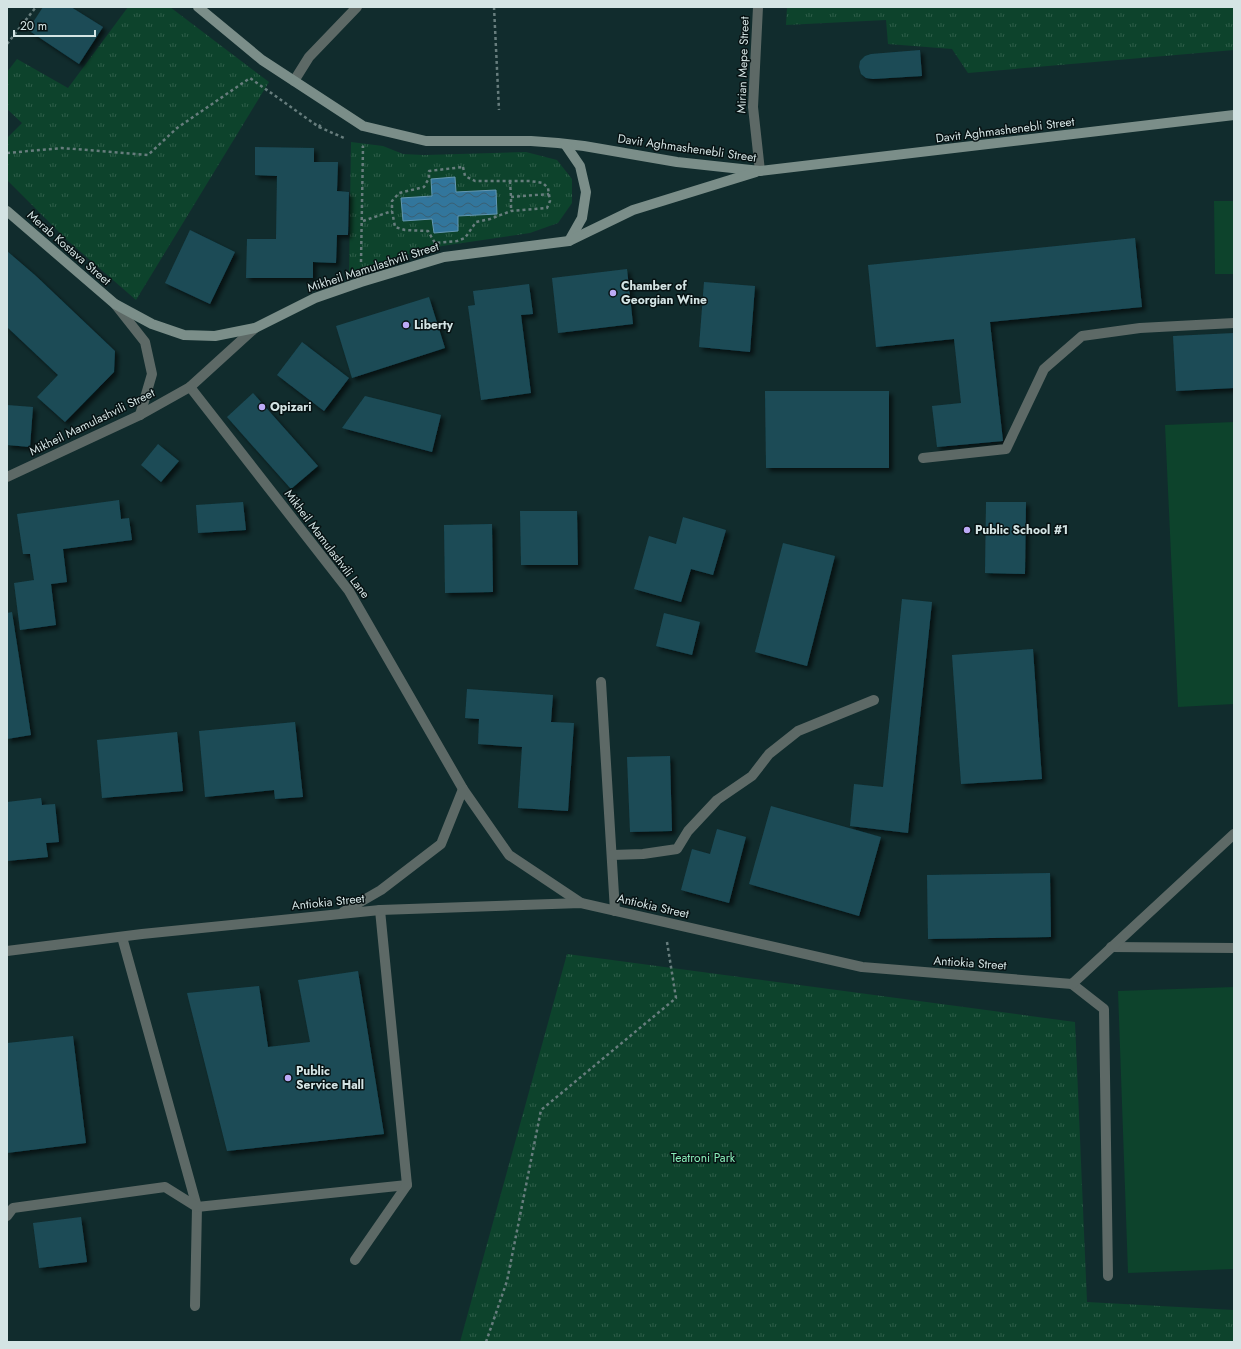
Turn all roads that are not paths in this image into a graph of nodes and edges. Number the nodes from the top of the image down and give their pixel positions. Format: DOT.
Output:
graph roads {
  1 [pos="198,7"];
  2 [pos="357,7"];
  3 [pos="758,7"];
  4 [pos="294,81"];
  5 [pos="1234,115"];
  6 [pos="565,144"];
  7 [pos="760,171"];
  8 [pos="7,211"];
  9 [pos="569,241"];
  10 [pos="115,304"];
  11 [pos="1234,323"];
  12 [pos="255,328"];
  13 [pos="190,387"];
  14 [pos="140,415"];
  15 [pos="923,458"];
  16 [pos="7,477"];
  17 [pos="601,682"];
  18 [pos="874,700"];
  19 [pos="463,789"];
  20 [pos="1234,834"];
  21 [pos="612,855"];
  22 [pos="581,903"];
  23 [pos="380,910"];
  24 [pos="615,911"];
  25 [pos="340,914"];
  26 [pos="122,937"];
  27 [pos="1111,947"];
  28 [pos="1234,948"];
  29 [pos="7,951"];
  30 [pos="1072,984"];
  31 [pos="407,1185"];
  32 [pos="197,1207"];
  33 [pos="7,1216"];
  34 [pos="354,1260"];
  35 [pos="1108,1276"];
  36 [pos="195,1306"];
  1 -- 4 [label="main road, Davit Aghmashenebli Street"];
  2 -- 4 [label="street"];
  3 -- 7 [label="street, Mirian Mepe Street"];
  4 -- 6 [label="main road, Davit Aghmashenebli Street"];
  5 -- 7 [label="main road, Davit Aghmashenebli Street"];
  6 -- 7 [label="main road, Davit Aghmashenebli Street"];
  6 -- 9 [label="main road"];
  7 -- 9 [label="main road, Mikheil Mamulashvili Street"];
  8 -- 10 [label="main road, Merab Kostava Street"];
  9 -- 12 [label="main road, Mikheil Mamulashvili Street"];
  10 -- 12 [label="main road, Merab Kostava Street"];
  10 -- 14 [label="street, Merab Kostava Street"];
  11 -- 15 [label="street"];
  12 -- 13 [label="street, Mikheil Mamulashvili Street"];
  13 -- 14 [label="street, Mikheil Mamulashvili Street"];
  13 -- 19 [label="street, Mikheil Mamulashvili Lane"];
  14 -- 16 [label="street, Mikheil Mamulashvili Street"];
  17 -- 21 [label="street"];
  18 -- 21 [label="street"];
  19 -- 22 [label="street, Mikheil Mamulashvili Lane"];
  19 -- 25 [label="street"];
  20 -- 27 [label="street"];
  21 -- 24 [label="street"];
  22 -- 23 [label="street, Antiokia Street"];
  22 -- 24 [label="street, Antiokia Street"];
  23 -- 25 [label="street, Antiokia Street"];
  23 -- 31 [label="street"];
  24 -- 30 [label="street, Antiokia Street"];
  25 -- 26 [label="street, Antiokia Street"];
  26 -- 29 [label="street, Antiokia Street"];
  26 -- 32 [label="street"];
  27 -- 28 [label="street"];
  27 -- 30 [label="street"];
  30 -- 35 [label="street"];
  31 -- 32 [label="street"];
  31 -- 34 [label="street"];
  32 -- 33 [label="street"];
  32 -- 36 [label="street"];
}
